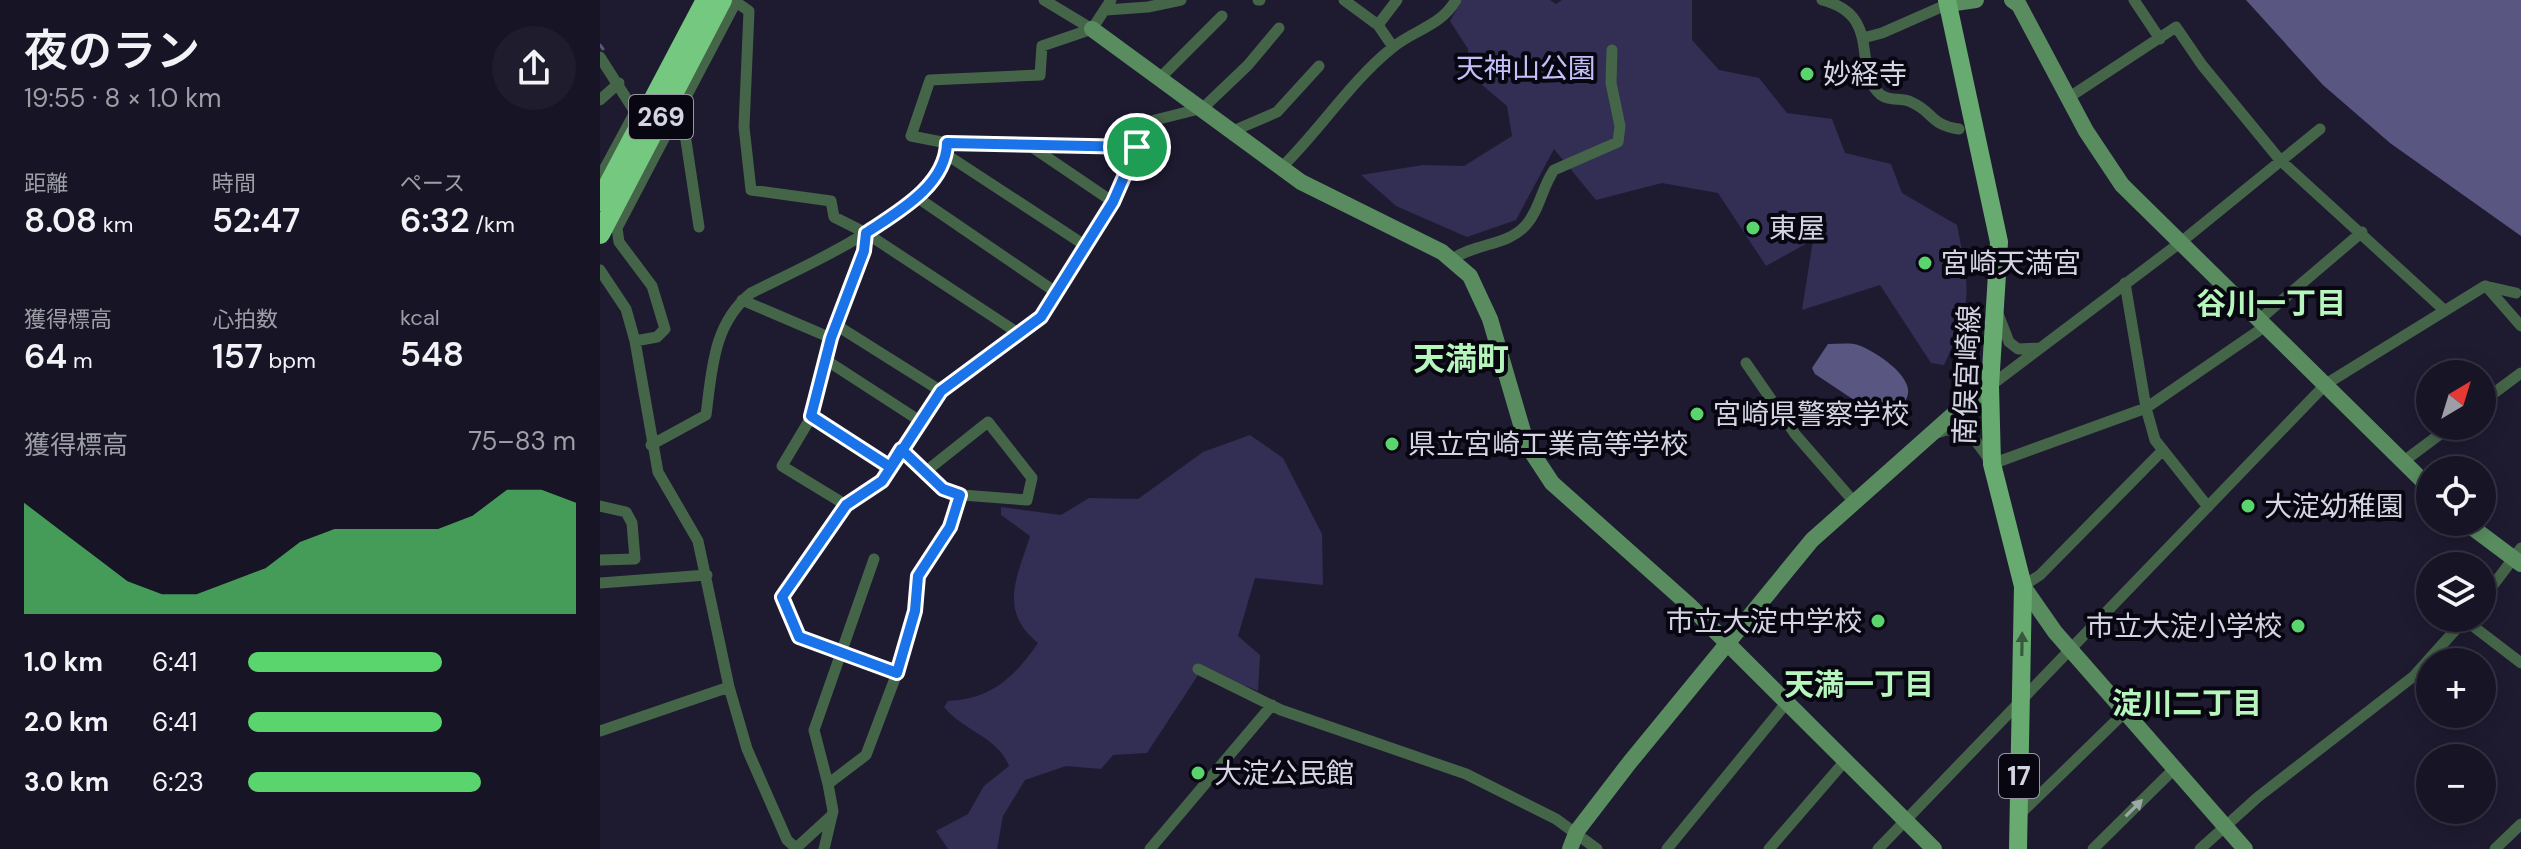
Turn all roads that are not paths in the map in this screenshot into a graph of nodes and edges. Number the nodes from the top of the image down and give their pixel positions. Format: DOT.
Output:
graph roads {
  1 [pos="706,0"];
  2 [pos="1044,0"];
  3 [pos="1181,0"];
  4 [pos="1344,0"];
  5 [pos="1397,0"];
  6 [pos="1456,0"];
  7 [pos="1822,0"];
  8 [pos="1976,0"];
  9 [pos="2012,0"];
  10 [pos="2134,0"];
  11 [pos="732,1"];
  12 [pos="1947,2"];
  13 [pos="1108,5"];
  14 [pos="1222,16"];
  15 [pos="1378,25"];
  16 [pos="1279,28"];
  17 [pos="1092,29"];
  18 [pos="1863,38"];
  19 [pos="2160,39"];
  20 [pos="1393,47"];
  21 [pos="1612,50"];
  22 [pos="600,57"];
  23 [pos="1319,66"];
  24 [pos="1160,78"];
  25 [pos="619,83"];
  26 [pos="2068,98"];
  27 [pos="600,100"];
  28 [pos="1203,108"];
  29 [pos="640,113"];
  30 [pos="673,119"];
  31 [pos="1959,129"];
  32 [pos="2320,129"];
  33 [pos="1233,131"];
  34 [pos="1028,145"];
  35 [pos="1137,147"];
  36 [pos="947,149"];
  37 [pos="2280,160"];
  38 [pos="1281,168"];
  39 [pos="600,177"];
  40 [pos="918,198"];
  41 [pos="600,201"];
  42 [pos="1113,202"];
  43 [pos="699,227"];
  44 [pos="2362,232"];
  45 [pos="866,233"];
  46 [pos="600,234"];
  47 [pos="2181,242"];
  48 [pos="1086,246"];
  49 [pos="1453,259"];
  50 [pos="600,270"];
  51 [pos="2125,283"];
  52 [pos="2485,286"];
  53 [pos="1057,293"];
  54 [pos="2516,293"];
  55 [pos="742,300"];
  56 [pos="1996,309"];
  57 [pos="2443,309"];
  58 [pos="2263,322"];
  59 [pos="836,325"];
  60 [pos="2521,326"];
  61 [pos="1018,333"];
  62 [pos="831,338"];
  63 [pos="635,341"];
  64 [pos="2043,347"];
  65 [pos="826,360"];
  66 [pos="1746,363"];
  67 [pos="2521,373"];
  68 [pos="2326,384"];
  69 [pos="1990,386"];
  70 [pos="941,391"];
  71 [pos="2496,392"];
  72 [pos="2146,408"];
  73 [pos="811,416"];
  74 [pos="920,421"];
  75 [pos="1928,437"];
  76 [pos="2432,440"];
  77 [pos="651,445"];
  78 [pos="901,449"];
  79 [pos="2162,451"];
  80 [pos="2404,461"];
  81 [pos="1992,464"];
  82 [pos="890,467"];
  83 [pos="925,472"];
  84 [pos="2416,473"];
  85 [pos="960,495"];
  86 [pos="1855,503"];
  87 [pos="846,505"];
  88 [pos="600,506"];
  89 [pos="2208,507"];
  90 [pos="2486,536"];
  91 [pos="2518,557"];
  92 [pos="874,559"];
  93 [pos="600,560"];
  94 [pos="707,575"];
  95 [pos="600,583"];
  96 [pos="2496,583"];
  97 [pos="2023,586"];
  98 [pos="2454,632"];
  99 [pos="2482,632"];
  100 [pos="1726,642"];
  101 [pos="2070,650"];
  102 [pos="841,652"];
  103 [pos="2521,663"];
  104 [pos="1198,669"];
  105 [pos="897,673"];
  106 [pos="729,687"];
  107 [pos="1788,701"];
  108 [pos="2020,703"];
  109 [pos="1272,705"];
  110 [pos="2125,712"];
  111 [pos="600,731"];
  112 [pos="1845,761"];
  113 [pos="2175,768"];
  114 [pos="828,784"];
  115 [pos="2019,815"];
  116 [pos="830,817"];
  117 [pos="1906,820"];
  118 [pos="2521,824"];
  119 [pos="2224,825"];
  120 [pos="1577,831"];
  121 [pos="2500,848"];
  122 [pos="795,849"];
  123 [pos="824,849"];
  124 [pos="1150,849"];
  125 [pos="1570,849"];
  126 [pos="1597,849"];
  127 [pos="1667,849"];
  128 [pos="1769,849"];
  129 [pos="1878,849"];
  130 [pos="1934,849"];
  131 [pos="2018,849"];
  132 [pos="2093,849"];
  133 [pos="2200,849"];
  134 [pos="2245,849"];
  1 -- 29 [label="highway, 269"];
  2 -- 17 [label="street"];
  3 -- 13 [label="street"];
  4 -- 15 [label="street"];
  5 -- 15 [label="street"];
  6 -- 20 [label="street"];
  7 -- 18 [label="street"];
  8 -- 12 [label="street"];
  9 -- 26 [label="street"];
  10 -- 19 [label="street"];
  11 -- 30 [label="street"];
  11 -- 45 [label="street"];
  11 -- 46 [label="highway, 269"];
  12 -- 18 [label="street"];
  12 -- 56 [label="main road, 南俣宮崎線 / 17"];
  13 -- 17 [label="street"];
  14 -- 24 [label="street"];
  15 -- 20 [label="street"];
  16 -- 28 [label="street"];
  17 -- 24 [label="street"];
  17 -- 36 [label="street"];
  18 -- 31 [label="street"];
  19 -- 26 [label="street"];
  19 -- 37 [label="street"];
  20 -- 38 [label="street"];
  21 -- 49 [label="street"];
  22 -- 25 [label="street"];
  23 -- 33 [label="street"];
  24 -- 28 [label="street"];
  25 -- 27 [label="street"];
  25 -- 29 [label="street"];
  26 -- 47 [label="street"];
  28 -- 33 [label="street"];
  28 -- 35 [label="street"];
  29 -- 39 [label="street"];
  29 -- 41 [label="highway, 269"];
  30 -- 43 [label="street"];
  30 -- 63 [label="street"];
  32 -- 37 [label="street"];
  33 -- 38 [label="street"];
  34 -- 35 [label="street"];
  34 -- 36 [label="street"];
  34 -- 42 [label="street"];
  35 -- 42 [label="street"];
  36 -- 40 [label="street"];
  36 -- 48 [label="street"];
  37 -- 44 [label="street"];
  37 -- 47 [label="street"];
  38 -- 49 [label="street"];
  40 -- 45 [label="street"];
  40 -- 53 [label="street"];
  42 -- 48 [label="street"];
  44 -- 57 [label="street"];
  44 -- 58 [label="street"];
  45 -- 55 [label="street"];
  45 -- 59 [label="street"];
  45 -- 61 [label="street"];
  47 -- 51 [label="street"];
  47 -- 58 [label="street"];
  48 -- 53 [label="street"];
  49 -- 100 [label="street"];
  50 -- 63 [label="street"];
  51 -- 64 [label="street"];
  51 -- 72 [label="street"];
  52 -- 54 [label="street"];
  52 -- 57 [label="street"];
  52 -- 60 [label="street"];
  53 -- 61 [label="street"];
  55 -- 62 [label="street"];
  55 -- 77 [label="street"];
  56 -- 64 [label="street"];
  56 -- 69 [label="main road, 南俣宮崎線 / 17"];
  57 -- 68 [label="street"];
  58 -- 68 [label="street"];
  58 -- 72 [label="street"];
  59 -- 62 [label="street"];
  59 -- 70 [label="street"];
  61 -- 70 [label="street"];
  62 -- 65 [label="street"];
  63 -- 77 [label="street"];
  64 -- 69 [label="street"];
  65 -- 73 [label="street"];
  65 -- 74 [label="street"];
  66 -- 86 [label="street"];
  67 -- 71 [label="street"];
  68 -- 80 [label="street"];
  68 -- 89 [label="street"];
  69 -- 75 [label="street"];
  69 -- 81 [label="main road, 南俣宮崎線 / 17"];
  70 -- 74 [label="street"];
  72 -- 79 [label="street"];
  72 -- 81 [label="street"];
  73 -- 82 [label="street"];
  73 -- 87 [label="street"];
  74 -- 78 [label="street"];
  75 -- 81 [label="street"];
  75 -- 86 [label="street"];
  76 -- 80 [label="street"];
  77 -- 94 [label="street"];
  78 -- 82 [label="street"];
  78 -- 83 [label="street"];
  79 -- 89 [label="street"];
  79 -- 97 [label="street"];
  80 -- 84 [label="street"];
  81 -- 97 [label="main road, 南俣宮崎線 / 17"];
  82 -- 87 [label="street"];
  83 -- 85 [label="street"];
  83 -- 85 [label="street"];
  85 -- 105 [label="street"];
  86 -- 100 [label="street"];
  87 -- 102 [label="street"];
  88 -- 93 [label="street"];
  89 -- 101 [label="street"];
  90 -- 91 [label="street"];
  91 -- 96 [label="street"];
  92 -- 102 [label="street"];
  94 -- 95 [label="street"];
  94 -- 106 [label="street"];
  97 -- 101 [label="street"];
  108 -- 97 [label="main road, 南俣宮崎線 / 17, one-way"];
  98 -- 119 [label="street"];
  99 -- 103 [label="street"];
  100 -- 107 [label="street"];
  100 -- 120 [label="street"];
  101 -- 108 [label="street"];
  101 -- 110 [label="street"];
  102 -- 105 [label="street"];
  102 -- 114 [label="street"];
  104 -- 109 [label="street"];
  105 -- 114 [label="street"];
  106 -- 111 [label="street"];
  106 -- 122 [label="street"];
  107 -- 112 [label="street"];
  107 -- 127 [label="street"];
  108 -- 115 [label="main road, 南俣宮崎線 / 17"];
  108 -- 117 [label="street"];
  109 -- 120 [label="street"];
  109 -- 124 [label="street"];
  110 -- 113 [label="street"];
  110 -- 115 [label="street"];
  112 -- 117 [label="street"];
  112 -- 128 [label="street"];
  113 -- 119 [label="street"];
  132 -- 113 [label="street, one-way"];
  114 -- 116 [label="street"];
  115 -- 131 [label="main road, 南俣宮崎線 / 17"];
  116 -- 122 [label="street"];
  116 -- 123 [label="street"];
  117 -- 129 [label="street"];
  117 -- 130 [label="street"];
  118 -- 121 [label="street"];
  119 -- 133 [label="street"];
  119 -- 134 [label="street"];
  120 -- 125 [label="street"];
  120 -- 126 [label="street"];
}
